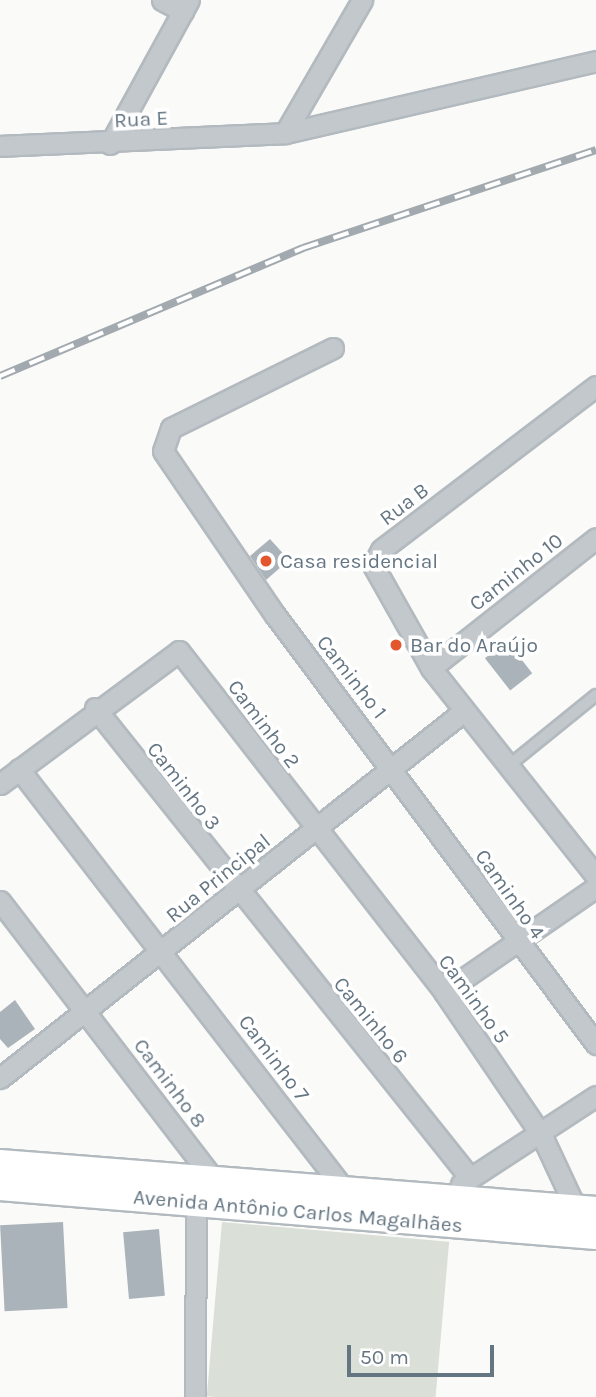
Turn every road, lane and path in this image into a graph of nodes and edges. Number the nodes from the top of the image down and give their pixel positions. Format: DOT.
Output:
graph roads {
  1 [pos="162,0"];
  2 [pos="362,0"];
  3 [pos="186,5"];
  4 [pos="596,61"];
  5 [pos="285,133"];
  6 [pos="110,144"];
  7 [pos="0,146"];
  8 [pos="333,348"];
  9 [pos="594,391"];
  10 [pos="596,538"];
  11 [pos="431,668"];
  12 [pos="596,695"];
  13 [pos="95,708"];
  14 [pos="464,711"];
  15 [pos="512,763"];
  16 [pos="392,766"];
  17 [pos="19,769"];
  18 [pos="0,784"];
  19 [pos="315,828"];
  20 [pos="593,865"];
  21 [pos="596,887"];
  22 [pos="238,891"];
  23 [pos="0,901"];
  24 [pos="517,944"];
  25 [pos="165,950"];
  26 [pos="444,992"];
  27 [pos="86,1012"];
  28 [pos="596,1044"];
  29 [pos="3,1070"];
  30 [pos="596,1097"];
  31 [pos="542,1136"];
  32 [pos="0,1164"];
  33 [pos="470,1178"];
  34 [pos="0,1186"];
  35 [pos="203,1188"];
  36 [pos="347,1193"];
  37 [pos="441,1200"];
  38 [pos="586,1210"];
  39 [pos="596,1235"];
  40 [pos="195,1397"];
  1 -- 3 [label="street"];
  2 -- 5 [label="street"];
  3 -- 6 [label="street"];
  4 -- 5 [label="street, Rua E"];
  5 -- 6 [label="street, Rua E"];
  6 -- 7 [label="street, Rua E"];
  8 -- 16 [label="street, Caminho 1"];
  9 -- 11 [label="street, Rua B"];
  10 -- 11 [label="street, Caminho 10"];
  11 -- 14 [label="street, Rua B"];
  12 -- 15 [label="lane"];
  13 -- 17 [label="street"];
  13 -- 19 [label="street, Caminho 2"];
  13 -- 22 [label="street, Caminho 3"];
  14 -- 15 [label="street, Rua B"];
  14 -- 16 [label="street, Rua Principal"];
  15 -- 20 [label="street, Rua B"];
  16 -- 19 [label="street, Rua Principal"];
  16 -- 24 [label="street, Caminho 4"];
  17 -- 18 [label="street"];
  17 -- 25 [label="street"];
  19 -- 22 [label="street, Rua Principal"];
  19 -- 26 [label="street, Caminho 5"];
  21 -- 24 [label="street"];
  22 -- 25 [label="street, Rua Principal"];
  22 -- 33 [label="street, Caminho 6"];
  23 -- 27 [label="street"];
  24 -- 26 [label="street"];
  24 -- 28 [label="street, Caminho 4"];
  25 -- 27 [label="street, Rua Principal"];
  25 -- 36 [label="street, Caminho 7"];
  26 -- 31 [label="street, Caminho 5"];
  27 -- 29 [label="street, Rua Principal"];
  27 -- 35 [label="street, Caminho 8"];
  30 -- 31 [label="street"];
  31 -- 33 [label="street"];
  31 -- 38 [label="street, Caminho 5"];
  32 -- 35 [label="main road, Avenida Antônio Carlos Magalhães"];
  33 -- 37 [label="street"];
  34 -- 35 [label="main road, Avenida Antônio Carlos Magalhães"];
  35 -- 36 [label="main road, Avenida Antônio Carlos Magalhães"];
  35 -- 39 [label="main road, Avenida Antônio Carlos Magalhães"];
  35 -- 40 [label="street"];
  36 -- 37 [label="main road, Avenida Antônio Carlos Magalhães"];
  37 -- 38 [label="main road, Avenida Antônio Carlos Magalhães"];
}
